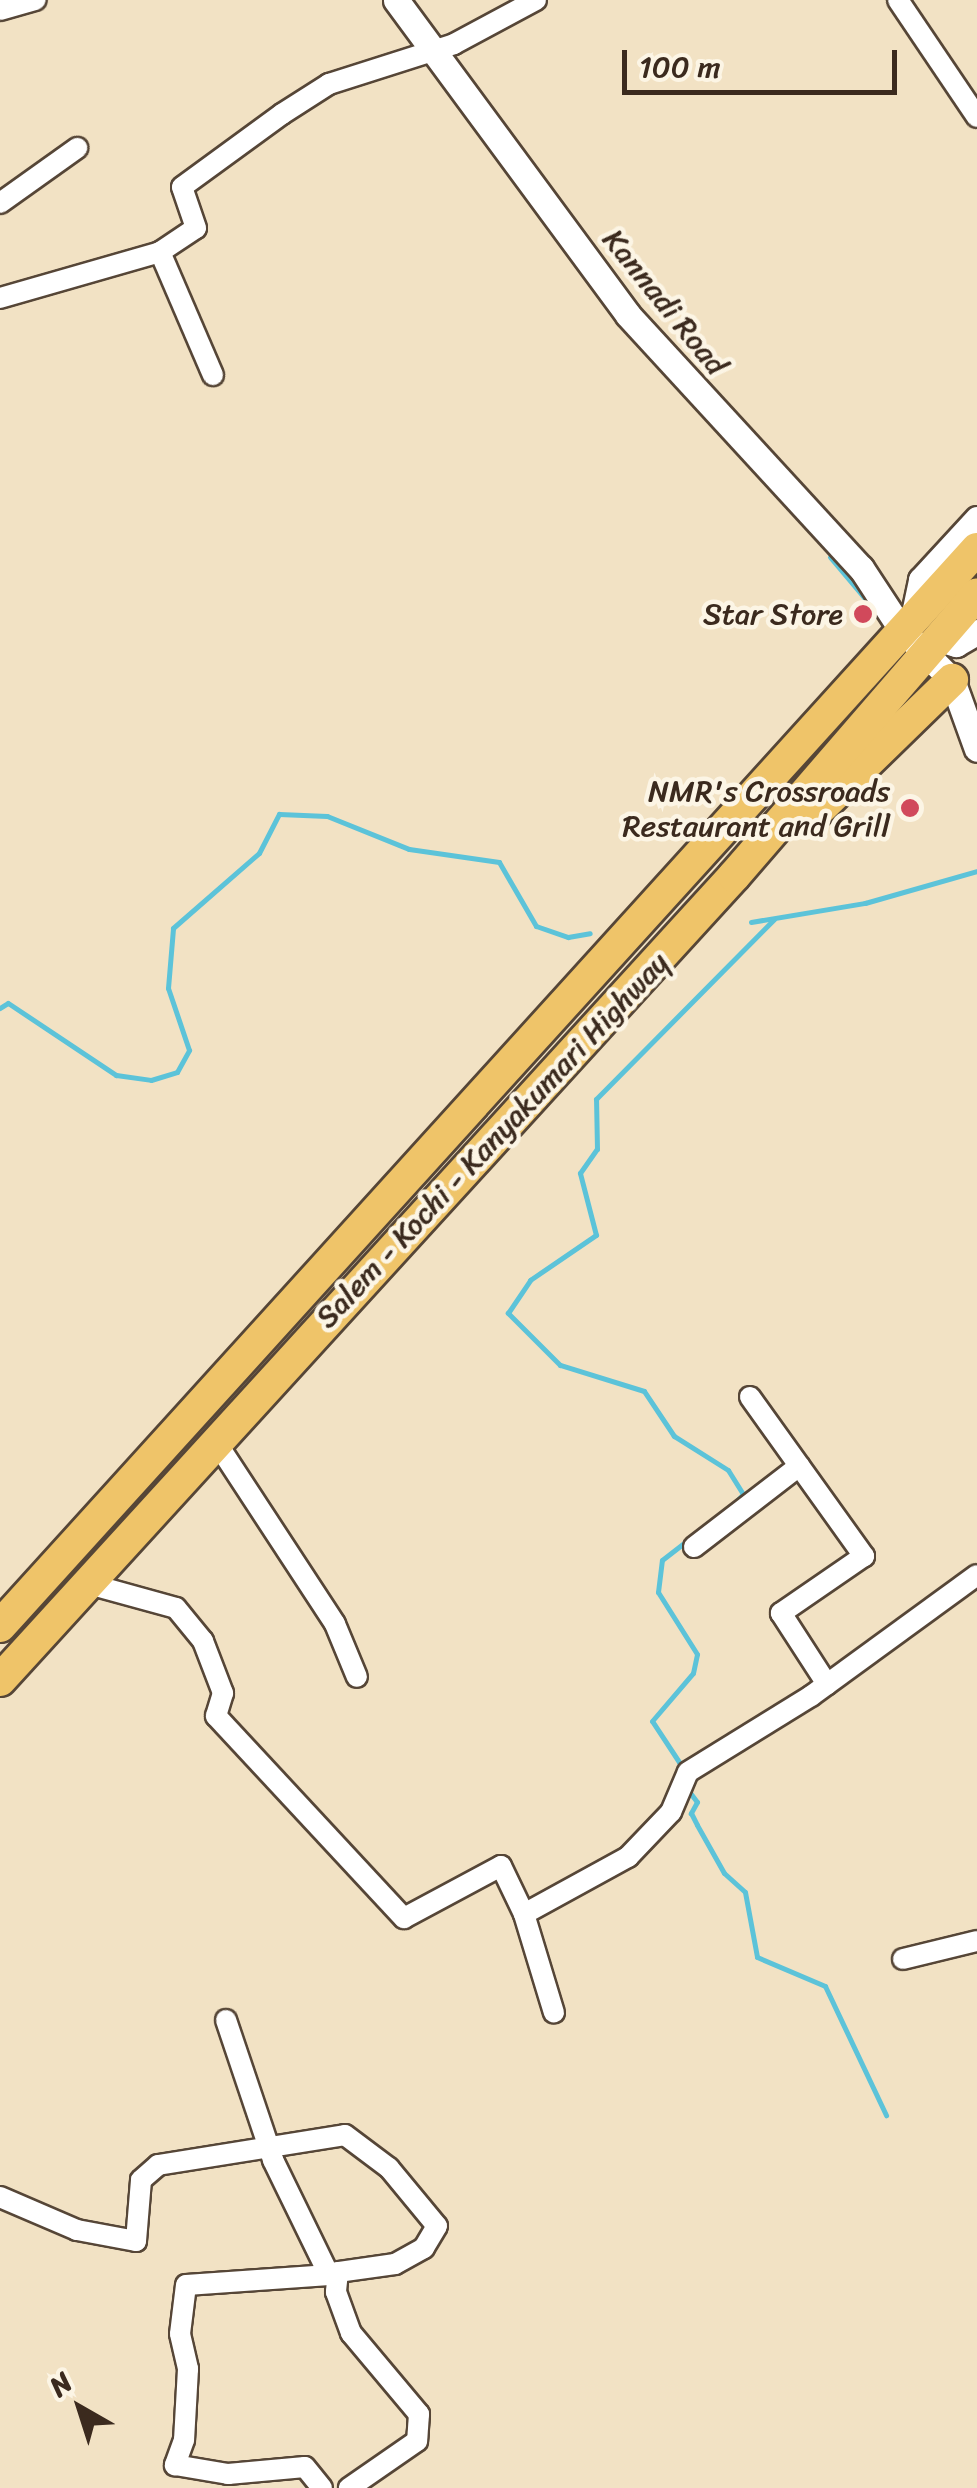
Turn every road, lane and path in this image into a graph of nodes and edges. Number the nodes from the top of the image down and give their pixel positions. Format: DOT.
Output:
graph roads {
  1 [pos="36,0"];
  2 [pos="396,0"];
  3 [pos="536,0"];
  4 [pos="898,0"];
  5 [pos="0,10"];
  6 [pos="434,51"];
  7 [pos="977,116"];
  8 [pos="78,148"];
  9 [pos="0,203"];
  10 [pos="160,252"];
  11 [pos="0,298"];
  12 [pos="213,375"];
  13 [pos="977,519"];
  14 [pos="977,549"];
  15 [pos="977,594"];
  16 [pos="977,632"];
  17 [pos="919,634"];
  18 [pos="952,680"];
  19 [pos="977,749"];
  20 [pos="756,850"];
  21 [pos="750,1397"];
  22 [pos="216,1442"];
  23 [pos="799,1466"];
  24 [pos="694,1547"];
  25 [pos="977,1574"];
  26 [pos="89,1584"];
  27 [pos="0,1626"];
  28 [pos="357,1677"];
  29 [pos="0,1680"];
  30 [pos="827,1684"];
  31 [pos="524,1914"];
  32 [pos="977,1942"];
  33 [pos="903,1959"];
  34 [pos="554,2013"];
  35 [pos="226,2020"];
  36 [pos="272,2146"];
  37 [pos="0,2197"];
  38 [pos="334,2280"];
  39 [pos="322,2488"];
  40 [pos="349,2488"];
  1 -- 5 [label="street"];
  2 -- 6 [label="street, Kannadi Road"];
  3 -- 6 [label="street"];
  4 -- 7 [label="street"];
  6 -- 10 [label="street"];
  6 -- 17 [label="street, Kannadi Road"];
  8 -- 9 [label="street"];
  10 -- 11 [label="street"];
  10 -- 12 [label="street"];
  13 -- 17 [label="street"];
  14 -- 17 [label="highway, Salem - Kochi - Kanyakumari Highway"];
  15 -- 17 [label="highway, Salem - Kochi - Kanyakumari Highway"];
  16 -- 17 [label="street"];
  17 -- 18 [label="street, Kannadi Road"];
  17 -- 20 [label="highway, Salem - Kochi - Kanyakumari Highway"];
  17 -- 27 [label="highway, Salem - Kochi - Kanyakumari Highway"];
  18 -- 19 [label="street"];
  18 -- 20 [label="highway"];
  20 -- 22 [label="highway, Salem - Kochi - Kanyakumari Highway"];
  21 -- 23 [label="street"];
  22 -- 26 [label="highway, Salem - Kochi - Kanyakumari Highway"];
  22 -- 28 [label="street"];
  23 -- 24 [label="street"];
  23 -- 30 [label="street"];
  25 -- 30 [label="street"];
  26 -- 29 [label="highway, Salem - Kochi - Kanyakumari Highway"];
  26 -- 31 [label="street"];
  30 -- 31 [label="street"];
  31 -- 34 [label="street"];
  32 -- 33 [label="street"];
  35 -- 36 [label="street"];
  36 -- 37 [label="street"];
  36 -- 38 [label="street"];
  36 -- 38 [label="street"];
  38 -- 39 [label="street"];
  38 -- 40 [label="street"];
}
